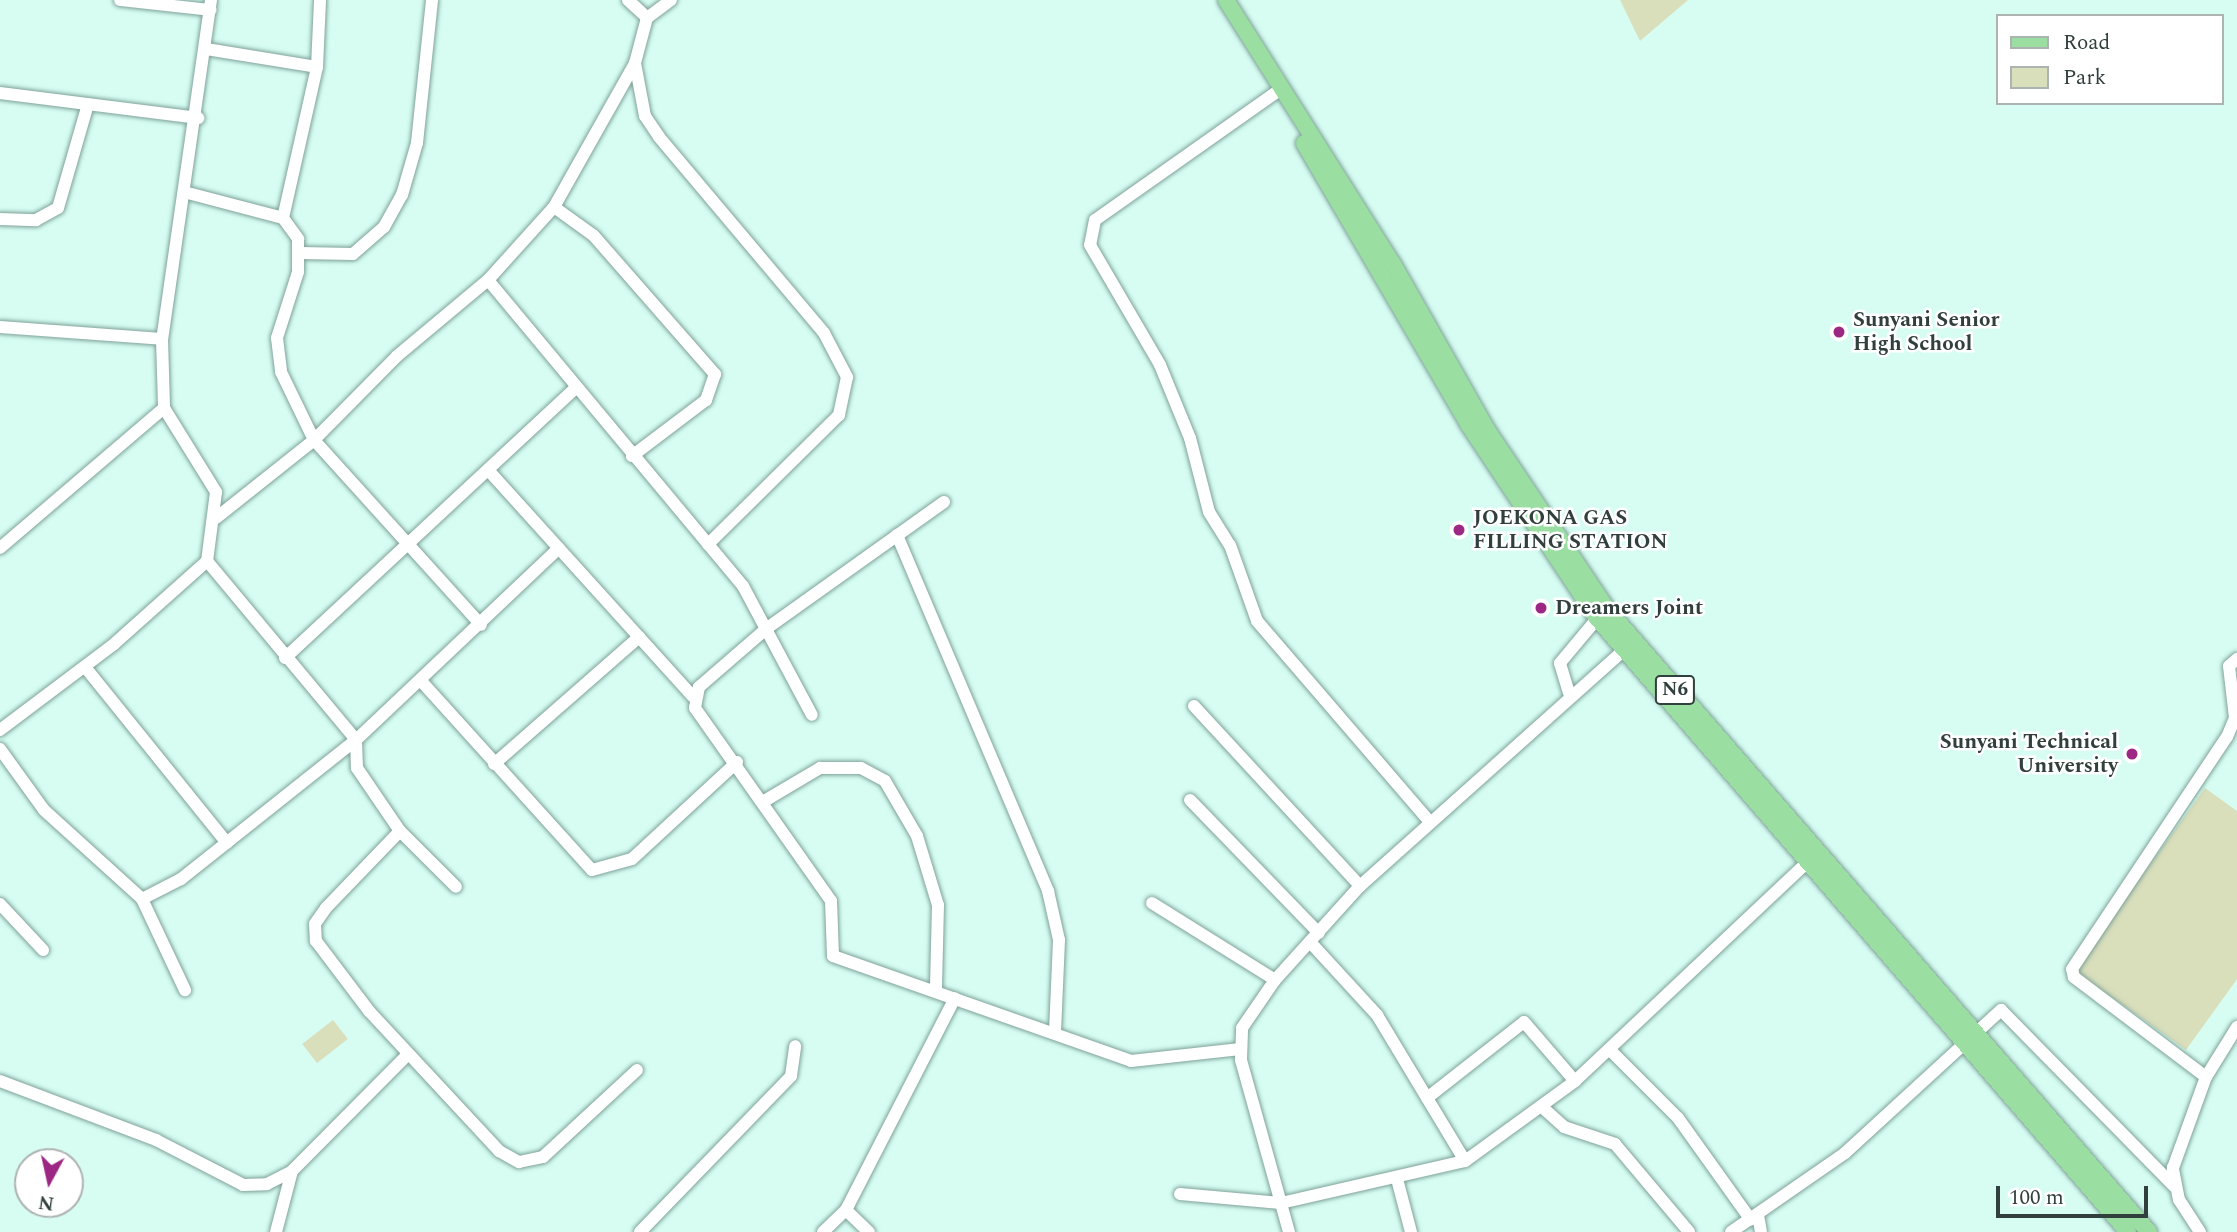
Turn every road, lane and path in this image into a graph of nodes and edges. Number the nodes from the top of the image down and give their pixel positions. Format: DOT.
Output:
graph roads {
  1 [pos="120,0"];
  2 [pos="320,0"];
  3 [pos="432,0"];
  4 [pos="628,0"];
  5 [pos="671,0"];
  6 [pos="1226,0"];
  7 [pos="210,5"];
  8 [pos="647,18"];
  9 [pos="206,49"];
  10 [pos="635,64"];
  11 [pos="317,67"];
  12 [pos="1279,91"];
  13 [pos="0,93"];
  14 [pos="88,104"];
  15 [pos="198,118"];
  16 [pos="184,192"];
  17 [pos="554,207"];
  18 [pos="283,218"];
  19 [pos="0,219"];
  20 [pos="301,253"];
  21 [pos="488,280"];
  22 [pos="0,327"];
  23 [pos="162,340"];
  24 [pos="576,388"];
  25 [pos="164,408"];
  26 [pos="314,440"];
  27 [pos="632,456"];
  28 [pos="489,471"];
  29 [pos="944,502"];
  30 [pos="216,518"];
  31 [pos="897,535"];
  32 [pos="708,544"];
  33 [pos="410,546"];
  34 [pos="0,548"];
  35 [pos="559,548"];
  36 [pos="207,561"];
  37 [pos="1602,613"];
  38 [pos="481,625"];
  39 [pos="766,629"];
  40 [pos="639,637"];
  41 [pos="1623,651"];
  42 [pos="285,658"];
  43 [pos="2237,659"];
  44 [pos="85,667"];
  45 [pos="422,682"];
  46 [pos="1569,693"];
  47 [pos="693,697"];
  48 [pos="1194,706"];
  49 [pos="813,715"];
  50 [pos="0,730"];
  51 [pos="356,740"];
  52 [pos="0,749"];
  53 [pos="737,762"];
  54 [pos="494,764"];
  55 [pos="766,800"];
  56 [pos="1190,800"];
  57 [pos="1430,822"];
  58 [pos="400,831"];
  59 [pos="227,843"];
  60 [pos="1806,863"];
  61 [pos="1360,886"];
  62 [pos="456,887"];
  63 [pos="142,899"];
  64 [pos="1152,903"];
  65 [pos="0,904"];
  66 [pos="1315,938"];
  67 [pos="43,950"];
  68 [pos="1275,980"];
  69 [pos="936,989"];
  70 [pos="185,990"];
  71 [pos="955,998"];
  72 [pos="1055,1031"];
  73 [pos="2235,1034"];
  74 [pos="1968,1037"];
  75 [pos="794,1046"];
  76 [pos="1240,1049"];
  77 [pos="1610,1049"];
  78 [pos="408,1054"];
  79 [pos="637,1070"];
  80 [pos="2206,1077"];
  81 [pos="1575,1081"];
  82 [pos="0,1082"];
  83 [pos="1427,1098"];
  84 [pos="1542,1107"];
  85 [pos="1465,1161"];
  86 [pos="292,1171"];
  87 [pos="1397,1179"];
  88 [pos="2174,1186"];
  89 [pos="1180,1194"];
  90 [pos="1281,1203"];
  91 [pos="846,1210"];
  92 [pos="1754,1218"];
  93 [pos="276,1232"];
  94 [pos="640,1232"];
  95 [pos="823,1232"];
  96 [pos="869,1232"];
  97 [pos="1289,1232"];
  98 [pos="1412,1232"];
  99 [pos="1689,1232"];
  100 [pos="1731,1232"];
  101 [pos="1761,1232"];
  102 [pos="2128,1232"];
  103 [pos="2149,1232"];
  104 [pos="2200,1232"];
  1 -- 7 [label="street"];
  2 -- 11 [label="street"];
  3 -- 20 [label="street"];
  4 -- 8 [label="street"];
  5 -- 8 [label="street"];
  6 -- 12 [label="main road, N6"];
  7 -- 9 [label="street"];
  8 -- 10 [label="street"];
  9 -- 11 [label="street"];
  9 -- 15 [label="street"];
  10 -- 17 [label="street"];
  10 -- 32 [label="street"];
  11 -- 18 [label="street"];
  12 -- 37 [label="main road, N6"];
  12 -- 57 [label="street"];
  13 -- 14 [label="street"];
  14 -- 15 [label="street"];
  14 -- 19 [label="street"];
  15 -- 16 [label="street"];
  16 -- 18 [label="street"];
  16 -- 23 [label="street"];
  17 -- 21 [label="street"];
  17 -- 27 [label="street"];
  18 -- 20 [label="street"];
  20 -- 26 [label="street"];
  21 -- 24 [label="street"];
  21 -- 26 [label="street"];
  22 -- 23 [label="street"];
  23 -- 25 [label="street"];
  24 -- 27 [label="street"];
  24 -- 28 [label="street"];
  25 -- 30 [label="street"];
  25 -- 34 [label="street"];
  26 -- 30 [label="street"];
  26 -- 33 [label="street"];
  27 -- 32 [label="street"];
  28 -- 33 [label="street"];
  28 -- 35 [label="street"];
  29 -- 31 [label="street"];
  30 -- 36 [label="street"];
  31 -- 39 [label="street"];
  31 -- 72 [label="street"];
  32 -- 39 [label="street"];
  33 -- 38 [label="street"];
  33 -- 42 [label="street"];
  35 -- 38 [label="street"];
  35 -- 40 [label="street"];
  36 -- 42 [label="street"];
  36 -- 44 [label="street"];
  37 -- 41 [label="main road, N6"];
  37 -- 46 [label="street"];
  37 -- 74 [label="main road, N6"];
  38 -- 45 [label="street"];
  39 -- 47 [label="street"];
  39 -- 49 [label="street"];
  40 -- 47 [label="street"];
  40 -- 54 [label="street"];
  41 -- 46 [label="street"];
  41 -- 60 [label="main road, N6"];
  42 -- 51 [label="street"];
  43 -- 80 [label="street"];
  44 -- 50 [label="street"];
  44 -- 59 [label="street"];
  45 -- 51 [label="street"];
  45 -- 54 [label="street"];
  46 -- 57 [label="street"];
  47 -- 53 [label="street"];
  48 -- 61 [label="street"];
  51 -- 58 [label="street"];
  51 -- 59 [label="street"];
  52 -- 63 [label="street"];
  53 -- 54 [label="street"];
  53 -- 55 [label="street"];
  55 -- 69 [label="street"];
  55 -- 69 [label="street"];
  56 -- 66 [label="street"];
  57 -- 61 [label="street"];
  58 -- 62 [label="street"];
  58 -- 78 [label="street"];
  59 -- 63 [label="street"];
  60 -- 74 [label="main road, N6"];
  60 -- 77 [label="street"];
  61 -- 66 [label="street"];
  63 -- 70 [label="street"];
  64 -- 68 [label="street"];
  65 -- 67 [label="street"];
  66 -- 68 [label="street"];
  66 -- 83 [label="street"];
  68 -- 76 [label="street"];
  69 -- 71 [label="street"];
  71 -- 72 [label="street"];
  71 -- 91 [label="street"];
  72 -- 76 [label="street"];
  73 -- 80 [label="street"];
  74 -- 88 [label="street"];
  74 -- 92 [label="street"];
  74 -- 102 [label="main road, N6"];
  74 -- 103 [label="main road, N6"];
  75 -- 94 [label="street"];
  76 -- 90 [label="street"];
  77 -- 81 [label="street"];
  77 -- 92 [label="street"];
  78 -- 79 [label="street"];
  78 -- 86 [label="street"];
  80 -- 88 [label="street"];
  81 -- 83 [label="street"];
  81 -- 84 [label="street"];
  82 -- 86 [label="street"];
  83 -- 85 [label="street"];
  84 -- 85 [label="street"];
  84 -- 99 [label="street"];
  85 -- 87 [label="street"];
  86 -- 93 [label="street"];
  87 -- 90 [label="street"];
  87 -- 98 [label="street"];
  88 -- 104 [label="street"];
  89 -- 90 [label="street"];
  90 -- 97 [label="street"];
  91 -- 95 [label="street"];
  91 -- 96 [label="street"];
  92 -- 100 [label="street"];
  92 -- 101 [label="street"];
}
